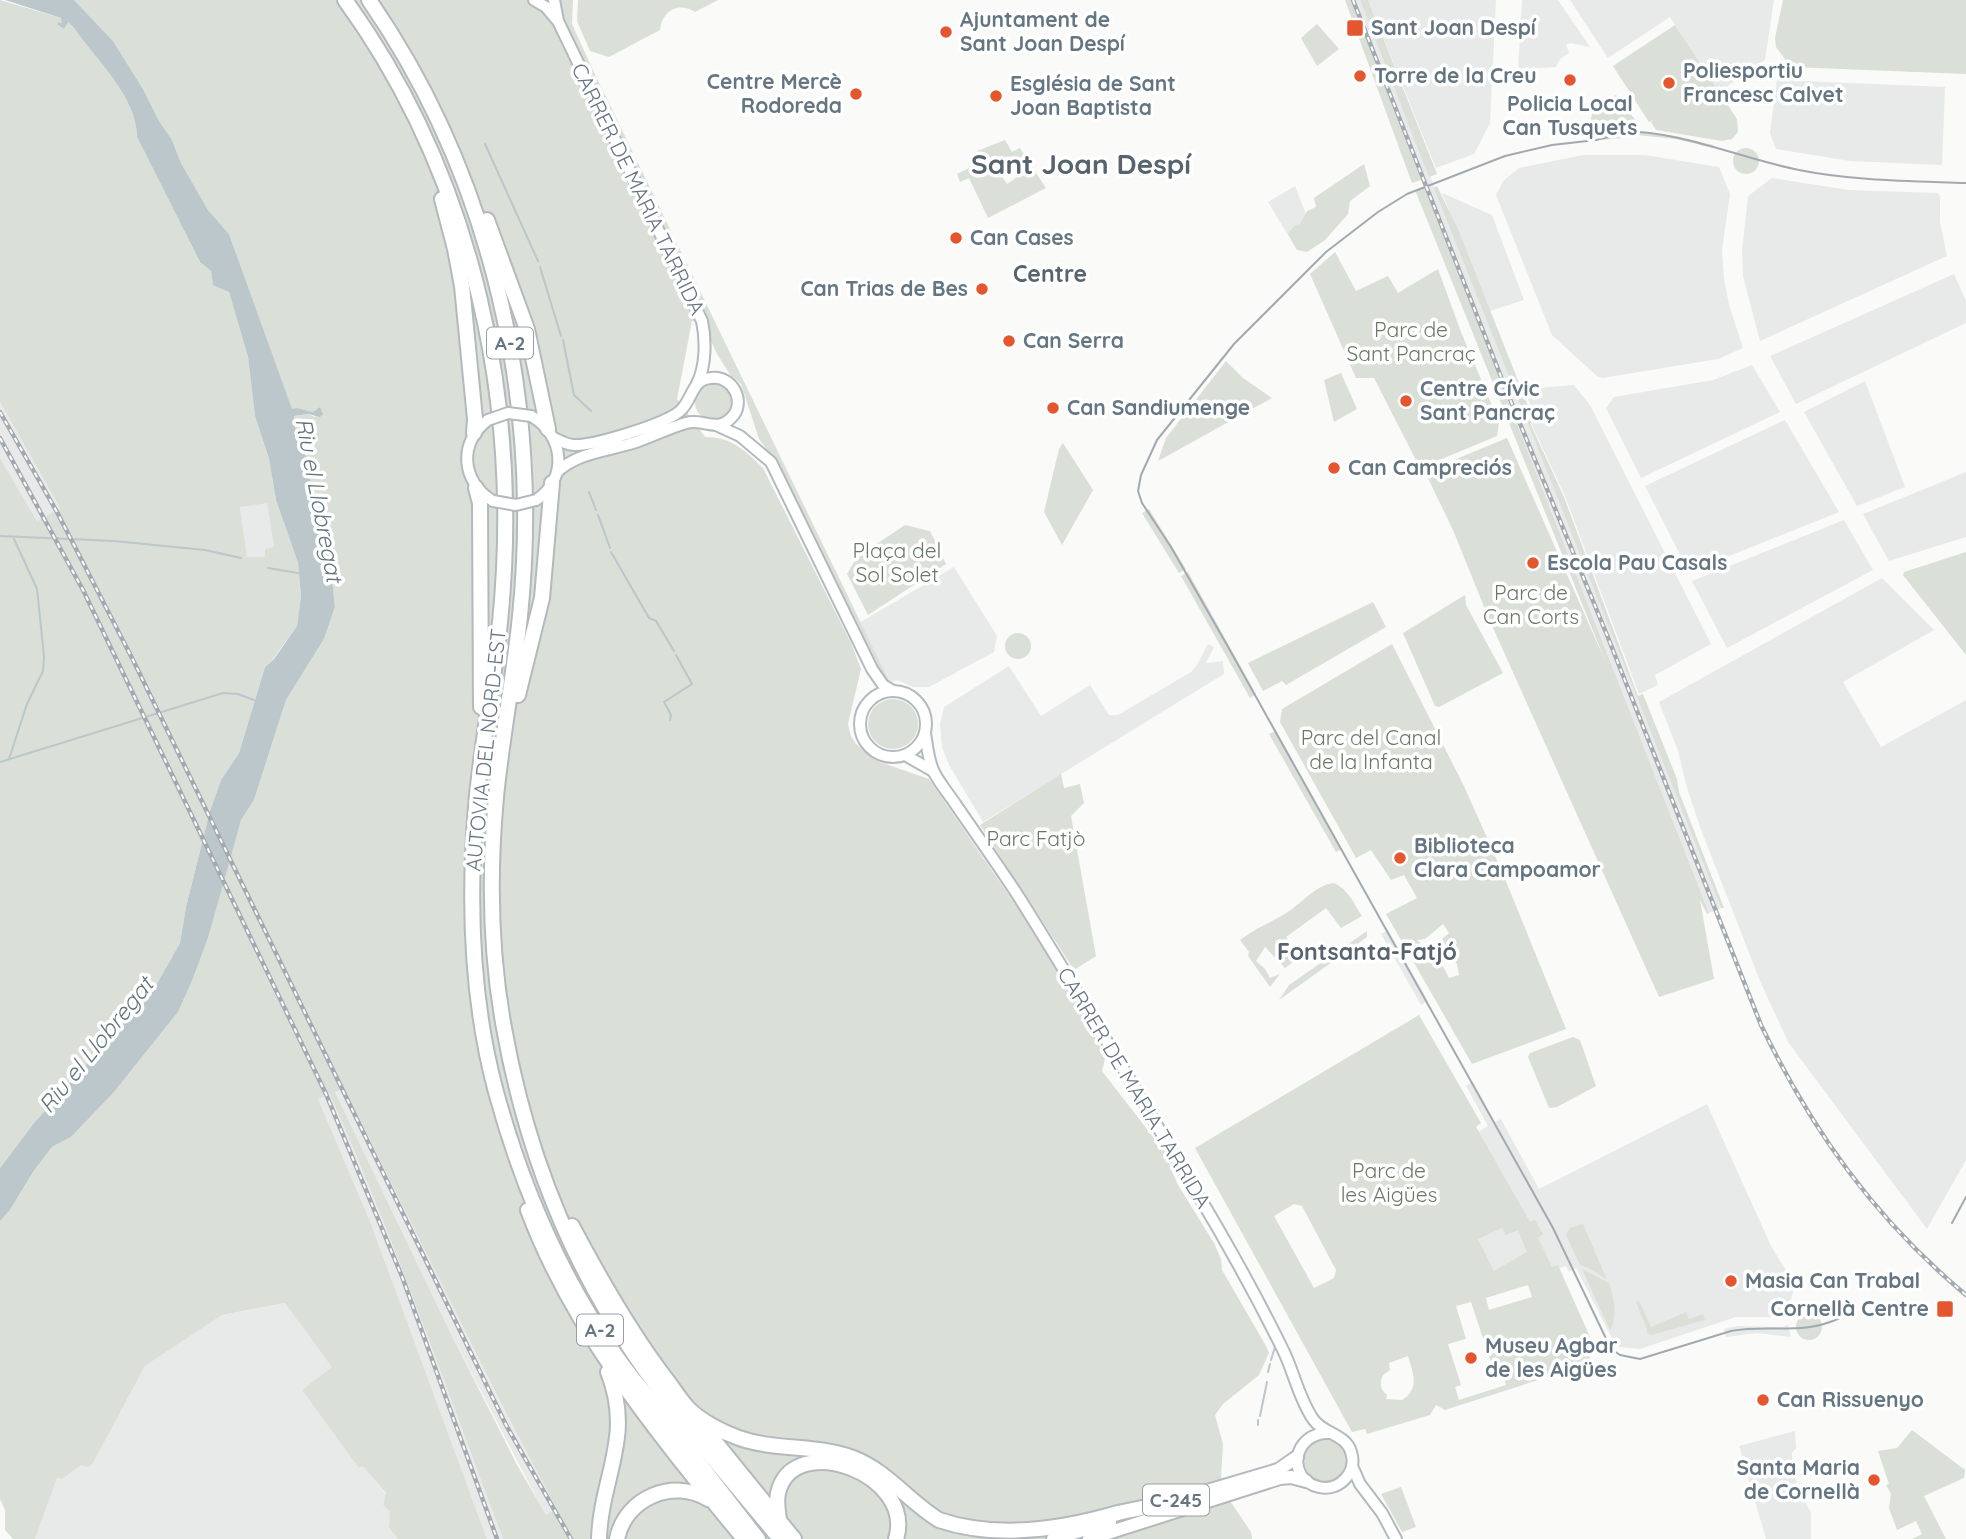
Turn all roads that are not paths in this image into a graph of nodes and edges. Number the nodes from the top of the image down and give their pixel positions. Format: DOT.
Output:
graph roads {
  1 [pos="345,0"];
  2 [pos="369,0"];
  3 [pos="534,0"];
  4 [pos="554,0"];
  5 [pos="558,21"];
  6 [pos="444,131"];
  7 [pos="425,137"];
  8 [pos="703,360"];
  9 [pos="720,378"];
  10 [pos="697,384"];
  11 [pos="690,398"];
  12 [pos="735,413"];
  13 [pos="700,421"];
  14 [pos="716,425"];
  15 [pos="474,433"];
  16 [pos="551,433"];
  17 [pos="740,436"];
  18 [pos="555,478"];
  19 [pos="476,488"];
  20 [pos="872,669"];
  21 [pos="892,691"];
  22 [pos="869,702"];
  23 [pos="925,733"];
  24 [pos="482,754"];
  25 [pos="905,755"];
  26 [pos="501,761"];
  27 [pos="933,771"];
  28 [pos="496,1091"];
  29 [pos="539,1166"];
  30 [pos="601,1354"];
  31 [pos="690,1410"];
  32 [pos="1312,1418"];
  33 [pos="1329,1433"];
  34 [pos="1309,1438"];
  35 [pos="1297,1457"];
  36 [pos="1352,1466"];
  37 [pos="863,1468"];
  38 [pos="879,1478"];
  39 [pos="1306,1481"];
  40 [pos="1339,1484"];
  41 [pos="1368,1495"];
  42 [pos="1170,1502"];
  43 [pos="715,1503"];
  44 [pos="778,1528"];
  45 [pos="599,1539"];
  46 [pos="617,1539"];
  47 [pos="753,1539"];
  48 [pos="794,1539"];
  49 [pos="896,1539"];
  50 [pos="1052,1539"];
  51 [pos="1089,1539"];
  52 [pos="1396,1539"];
  1 -- 7 [label="highway, AUTOVIA DEL NORD-EST / A-2"];
  2 -- 6 [label="highway, AUTOVIA DEL NORD-EST / A-2"];
  3 -- 5 [label="main road, CARRER DE MARIA TARRIDA"];
  4 -- 5 [label="main road, CARRER DE MARIA TARRIDA"];
  5 -- 8 [label="main road, CARRER DE MARIA TARRIDA"];
  6 -- 16 [label="highway"];
  6 -- 26 [label="highway, AUTOVIA DEL NORD-EST / A-2"];
  7 -- 15 [label="highway"];
  7 -- 24 [label="highway, AUTOVIA DEL NORD-EST / A-2"];
  8 -- 9 [label="main road"];
  8 -- 10 [label="main road, CARRER DE MARIA TARRIDA"];
  9 -- 10 [label="main road"];
  9 -- 12 [label="main road"];
  10 -- 11 [label="main road"];
  11 -- 13 [label="main road"];
  11 -- 16 [label="main road"];
  12 -- 14 [label="main road"];
  12 -- 17 [label="main road"];
  13 -- 14 [label="main road"];
  13 -- 18 [label="main road"];
  14 -- 17 [label="main road"];
  15 -- 16 [label="main road, bridge"];
  15 -- 19 [label="main road"];
  16 -- 18 [label="main road"];
  17 -- 20 [label="main road"];
  18 -- 19 [label="main road, bridge"];
  18 -- 26 [label="highway"];
  19 -- 24 [label="highway"];
  20 -- 21 [label="main road"];
  20 -- 22 [label="main road"];
  21 -- 22 [label="main road"];
  21 -- 23 [label="main road"];
  22 -- 25 [label="main road"];
  23 -- 25 [label="main road"];
  23 -- 27 [label="main road, CARRER DE MARIA TARRIDA"];
  24 -- 28 [label="highway, AUTOVIA DEL NORD-EST / A-2"];
  25 -- 27 [label="main road, CARRER DE MARIA TARRIDA"];
  26 -- 29 [label="highway, AUTOVIA DEL NORD-EST / A-2"];
  27 -- 32 [label="main road, CARRER DE MARIA TARRIDA"];
  28 -- 30 [label="highway"];
  28 -- 47 [label="highway, AUTOVIA DEL NORD-EST / A-2"];
  29 -- 31 [label="highway"];
  29 -- 44 [label="highway, AUTOVIA DEL NORD-EST / A-2"];
  30 -- 43 [label="highway"];
  30 -- 45 [label="highway"];
  31 -- 37 [label="highway"];
  31 -- 44 [label="highway"];
  32 -- 33 [label="main road"];
  32 -- 34 [label="main road"];
  33 -- 34 [label="main road"];
  33 -- 36 [label="main road"];
  34 -- 35 [label="main road"];
  35 -- 39 [label="main road"];
  35 -- 42 [label="highway, C-245"];
  36 -- 40 [label="main road"];
  36 -- 41 [label="main road"];
  37 -- 38 [label="highway"];
  37 -- 44 [label="highway"];
  38 -- 42 [label="highway"];
  38 -- 49 [label="highway"];
  39 -- 40 [label="main road"];
  39 -- 51 [label="highway, C-245"];
  40 -- 41 [label="main road"];
  41 -- 52 [label="main road"];
  42 -- 50 [label="highway, C-245"];
  43 -- 46 [label="highway"];
  43 -- 47 [label="highway"];
  44 -- 48 [label="highway"];
}
